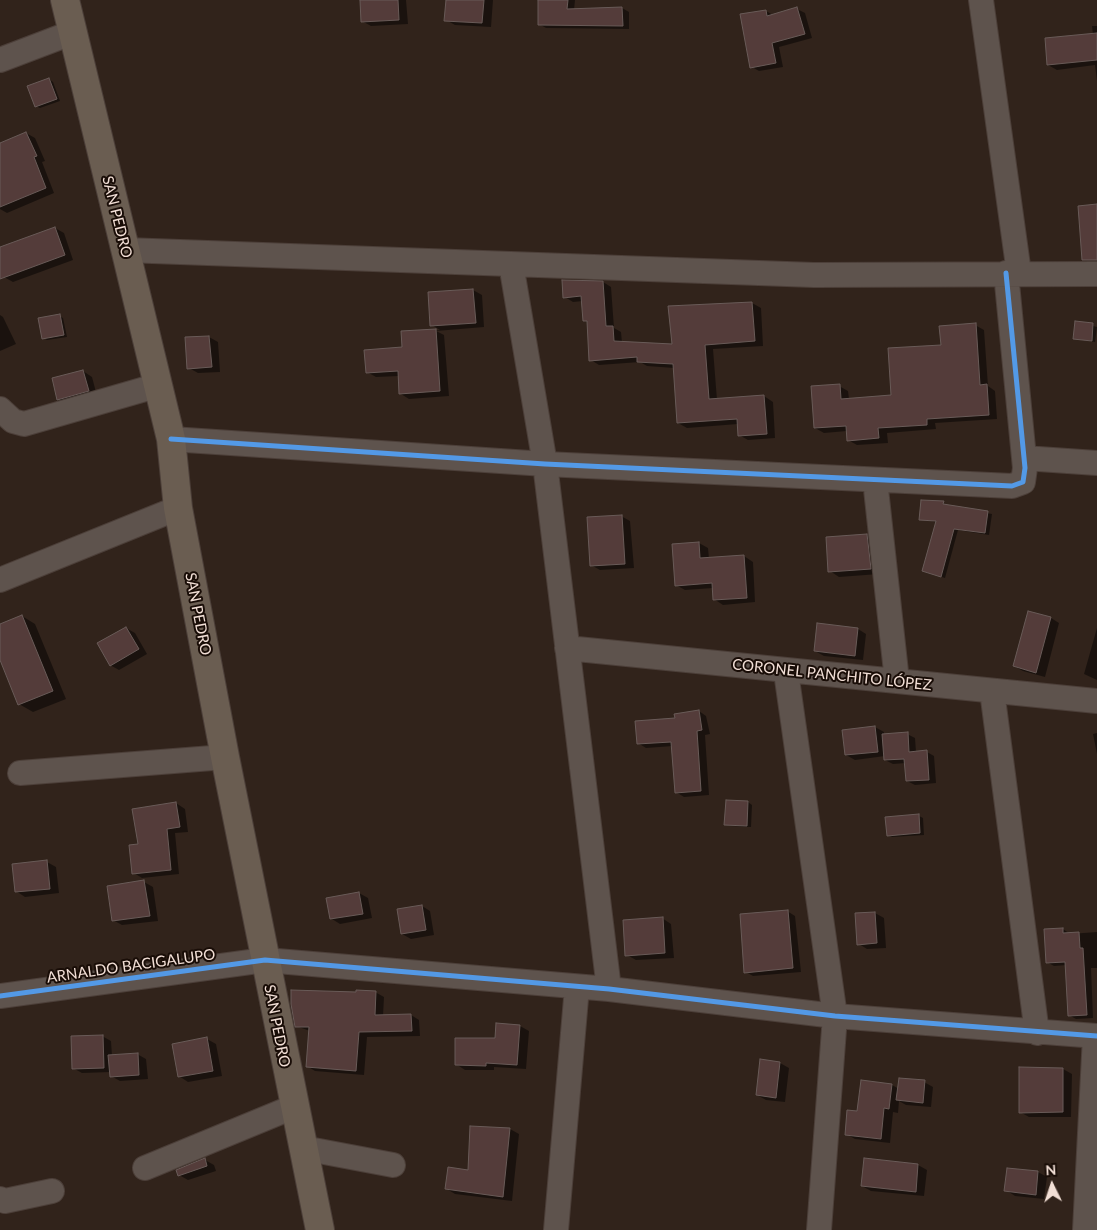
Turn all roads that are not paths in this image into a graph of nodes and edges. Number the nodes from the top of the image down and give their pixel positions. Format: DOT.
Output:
graph roads {
  1 [pos="65,0"];
  2 [pos="980,0"];
  3 [pos="71,33"];
  4 [pos="0,60"];
  5 [pos="125,250"];
  6 [pos="511,264"];
  7 [pos="1012,273"];
  8 [pos="1097,274"];
  9 [pos="159,385"];
  10 [pos="0,409"];
  11 [pos="171,439"];
  12 [pos="1024,458"];
  13 [pos="1097,462"];
  14 [pos="545,464"];
  15 [pos="874,480"];
  16 [pos="178,508"];
  17 [pos="0,580"];
  18 [pos="567,648"];
  19 [pos="786,672"];
  20 [pos="896,681"];
  21 [pos="992,691"];
  22 [pos="1097,701"];
  23 [pos="225,757"];
  24 [pos="20,773"];
  25 [pos="264,960"];
  26 [pos="576,987"];
  27 [pos="609,989"];
  28 [pos="0,996"];
  29 [pos="835,1016"];
  30 [pos="1038,1033"];
  31 [pos="1096,1036"];
  32 [pos="293,1107"];
  33 [pos="303,1148"];
  34 [pos="393,1165"];
  35 [pos="145,1168"];
  36 [pos="52,1191"];
  37 [pos="0,1199"];
  38 [pos="320,1230"];
  39 [pos="556,1230"];
  40 [pos="819,1230"];
  41 [pos="1085,1230"];
  1 -- 3 [label="main road, SAN PEDRO"];
  2 -- 7 [label="street"];
  3 -- 4 [label="street"];
  3 -- 5 [label="main road, SAN PEDRO"];
  5 -- 6 [label="street"];
  5 -- 9 [label="main road, SAN PEDRO"];
  6 -- 7 [label="street"];
  6 -- 14 [label="street"];
  7 -- 8 [label="street"];
  7 -- 12 [label="street"];
  9 -- 10 [label="street"];
  9 -- 11 [label="main road, SAN PEDRO"];
  11 -- 14 [label="street"];
  11 -- 16 [label="main road, SAN PEDRO"];
  12 -- 13 [label="street"];
  12 -- 15 [label="street"];
  14 -- 15 [label="street"];
  14 -- 18 [label="street"];
  15 -- 20 [label="street"];
  16 -- 17 [label="street"];
  16 -- 23 [label="main road, SAN PEDRO"];
  18 -- 19 [label="street, CORONEL PANCHITO LÓPEZ"];
  18 -- 27 [label="street"];
  19 -- 20 [label="street, CORONEL PANCHITO LÓPEZ"];
  19 -- 29 [label="street"];
  20 -- 21 [label="street, CORONEL PANCHITO LÓPEZ"];
  21 -- 22 [label="street, CORONEL PANCHITO LÓPEZ"];
  21 -- 30 [label="street"];
  23 -- 24 [label="street"];
  23 -- 25 [label="main road, SAN PEDRO"];
  25 -- 26 [label="street, ARNALDO BACIGALUPO"];
  25 -- 28 [label="street, ARNALDO BACIGALUPO"];
  25 -- 32 [label="main road, SAN PEDRO"];
  26 -- 27 [label="street, ARNALDO BACIGALUPO"];
  26 -- 39 [label="street"];
  27 -- 29 [label="street, ARNALDO BACIGALUPO"];
  29 -- 30 [label="street, ARNALDO BACIGALUPO"];
  29 -- 40 [label="street"];
  30 -- 31 [label="street, ARNALDO BACIGALUPO"];
  31 -- 41 [label="street"];
  32 -- 33 [label="main road, SAN PEDRO"];
  32 -- 35 [label="street"];
  33 -- 34 [label="street"];
  33 -- 38 [label="main road, SAN PEDRO"];
  36 -- 37 [label="street"];
}
